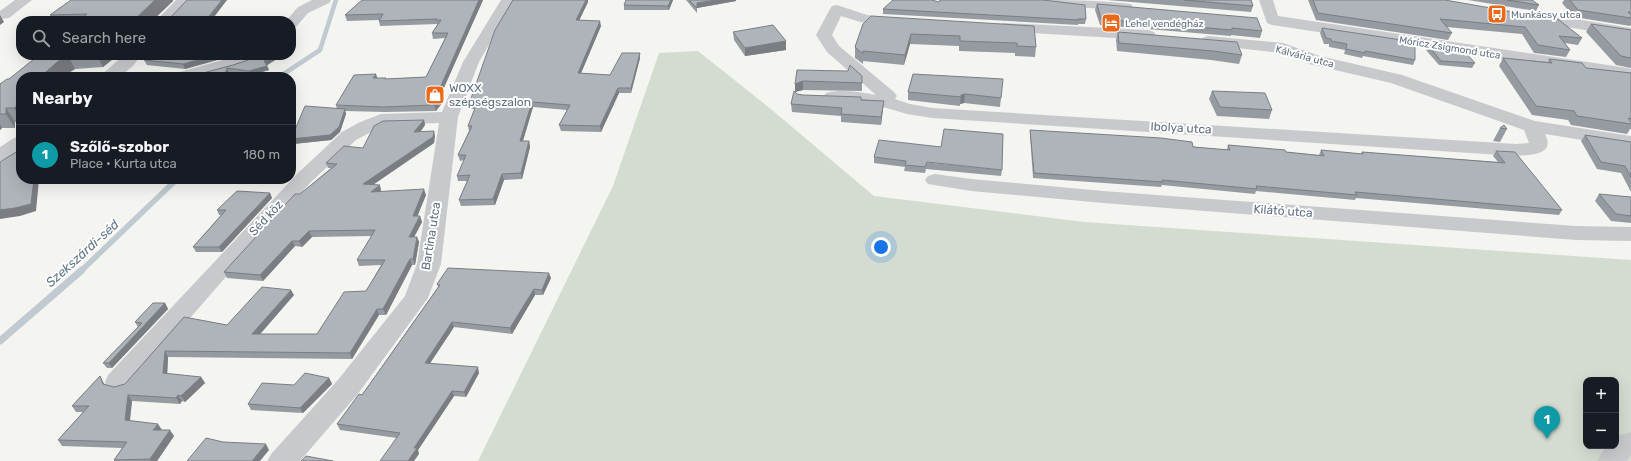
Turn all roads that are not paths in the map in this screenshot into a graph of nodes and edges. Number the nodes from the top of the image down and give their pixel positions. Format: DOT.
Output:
graph roads {
  1 [pos="25,0"];
  2 [pos="184,0"];
  3 [pos="324,0"];
  4 [pos="508,0"];
  5 [pos="1039,0"];
  6 [pos="1266,0"];
  7 [pos="834,5"];
  8 [pos="1140,8"];
  9 [pos="1516,14"];
  10 [pos="4,15"];
  11 [pos="169,16"];
  12 [pos="296,18"];
  13 [pos="1265,19"];
  14 [pos="917,23"];
  15 [pos="986,27"];
  16 [pos="1631,34"];
  17 [pos="1162,36"];
  18 [pos="1192,39"];
  19 [pos="1283,48"];
  20 [pos="129,60"];
  21 [pos="244,60"];
  22 [pos="114,72"];
  23 [pos="201,72"];
  24 [pos="1628,73"];
  25 [pos="818,96"];
  26 [pos="888,96"];
  27 [pos="449,117"];
  28 [pos="1541,128"];
  29 [pos="1631,142"];
  30 [pos="16,145"];
  31 [pos="0,155"];
  32 [pos="935,180"];
  33 [pos="1631,234"];
  34 [pos="118,382"];
  35 [pos="1631,443"];
  36 [pos="282,461"];
  37 [pos="1612,461"];
  1 -- 10 [label="street"];
  2 -- 11 [label="street"];
  3 -- 12 [label="street"];
  4 -- 27 [label="street, Bartina utca"];
  5 -- 8 [label="street"];
  6 -- 13 [label="street"];
  7 -- 14 [label="street"];
  7 -- 26 [label="street"];
  9 -- 16 [label="street"];
  13 -- 19 [label="street"];
  13 -- 24 [label="street, Móricz Zsigmond utca"];
  15 -- 17 [label="street"];
  18 -- 19 [label="street, Kálvária utca"];
  19 -- 28 [label="street, Kálvária utca"];
  20 -- 22 [label="street"];
  21 -- 23 [label="street"];
  25 -- 28 [label="street, Ibolya utca"];
  27 -- 34 [label="street, Séd köz"];
  27 -- 36 [label="street, Bartina utca"];
  28 -- 29 [label="street, Kálvária utca"];
  30 -- 31 [label="street"];
  32 -- 33 [label="street, Kilátó utca"];
  35 -- 37 [label="street"];
}
